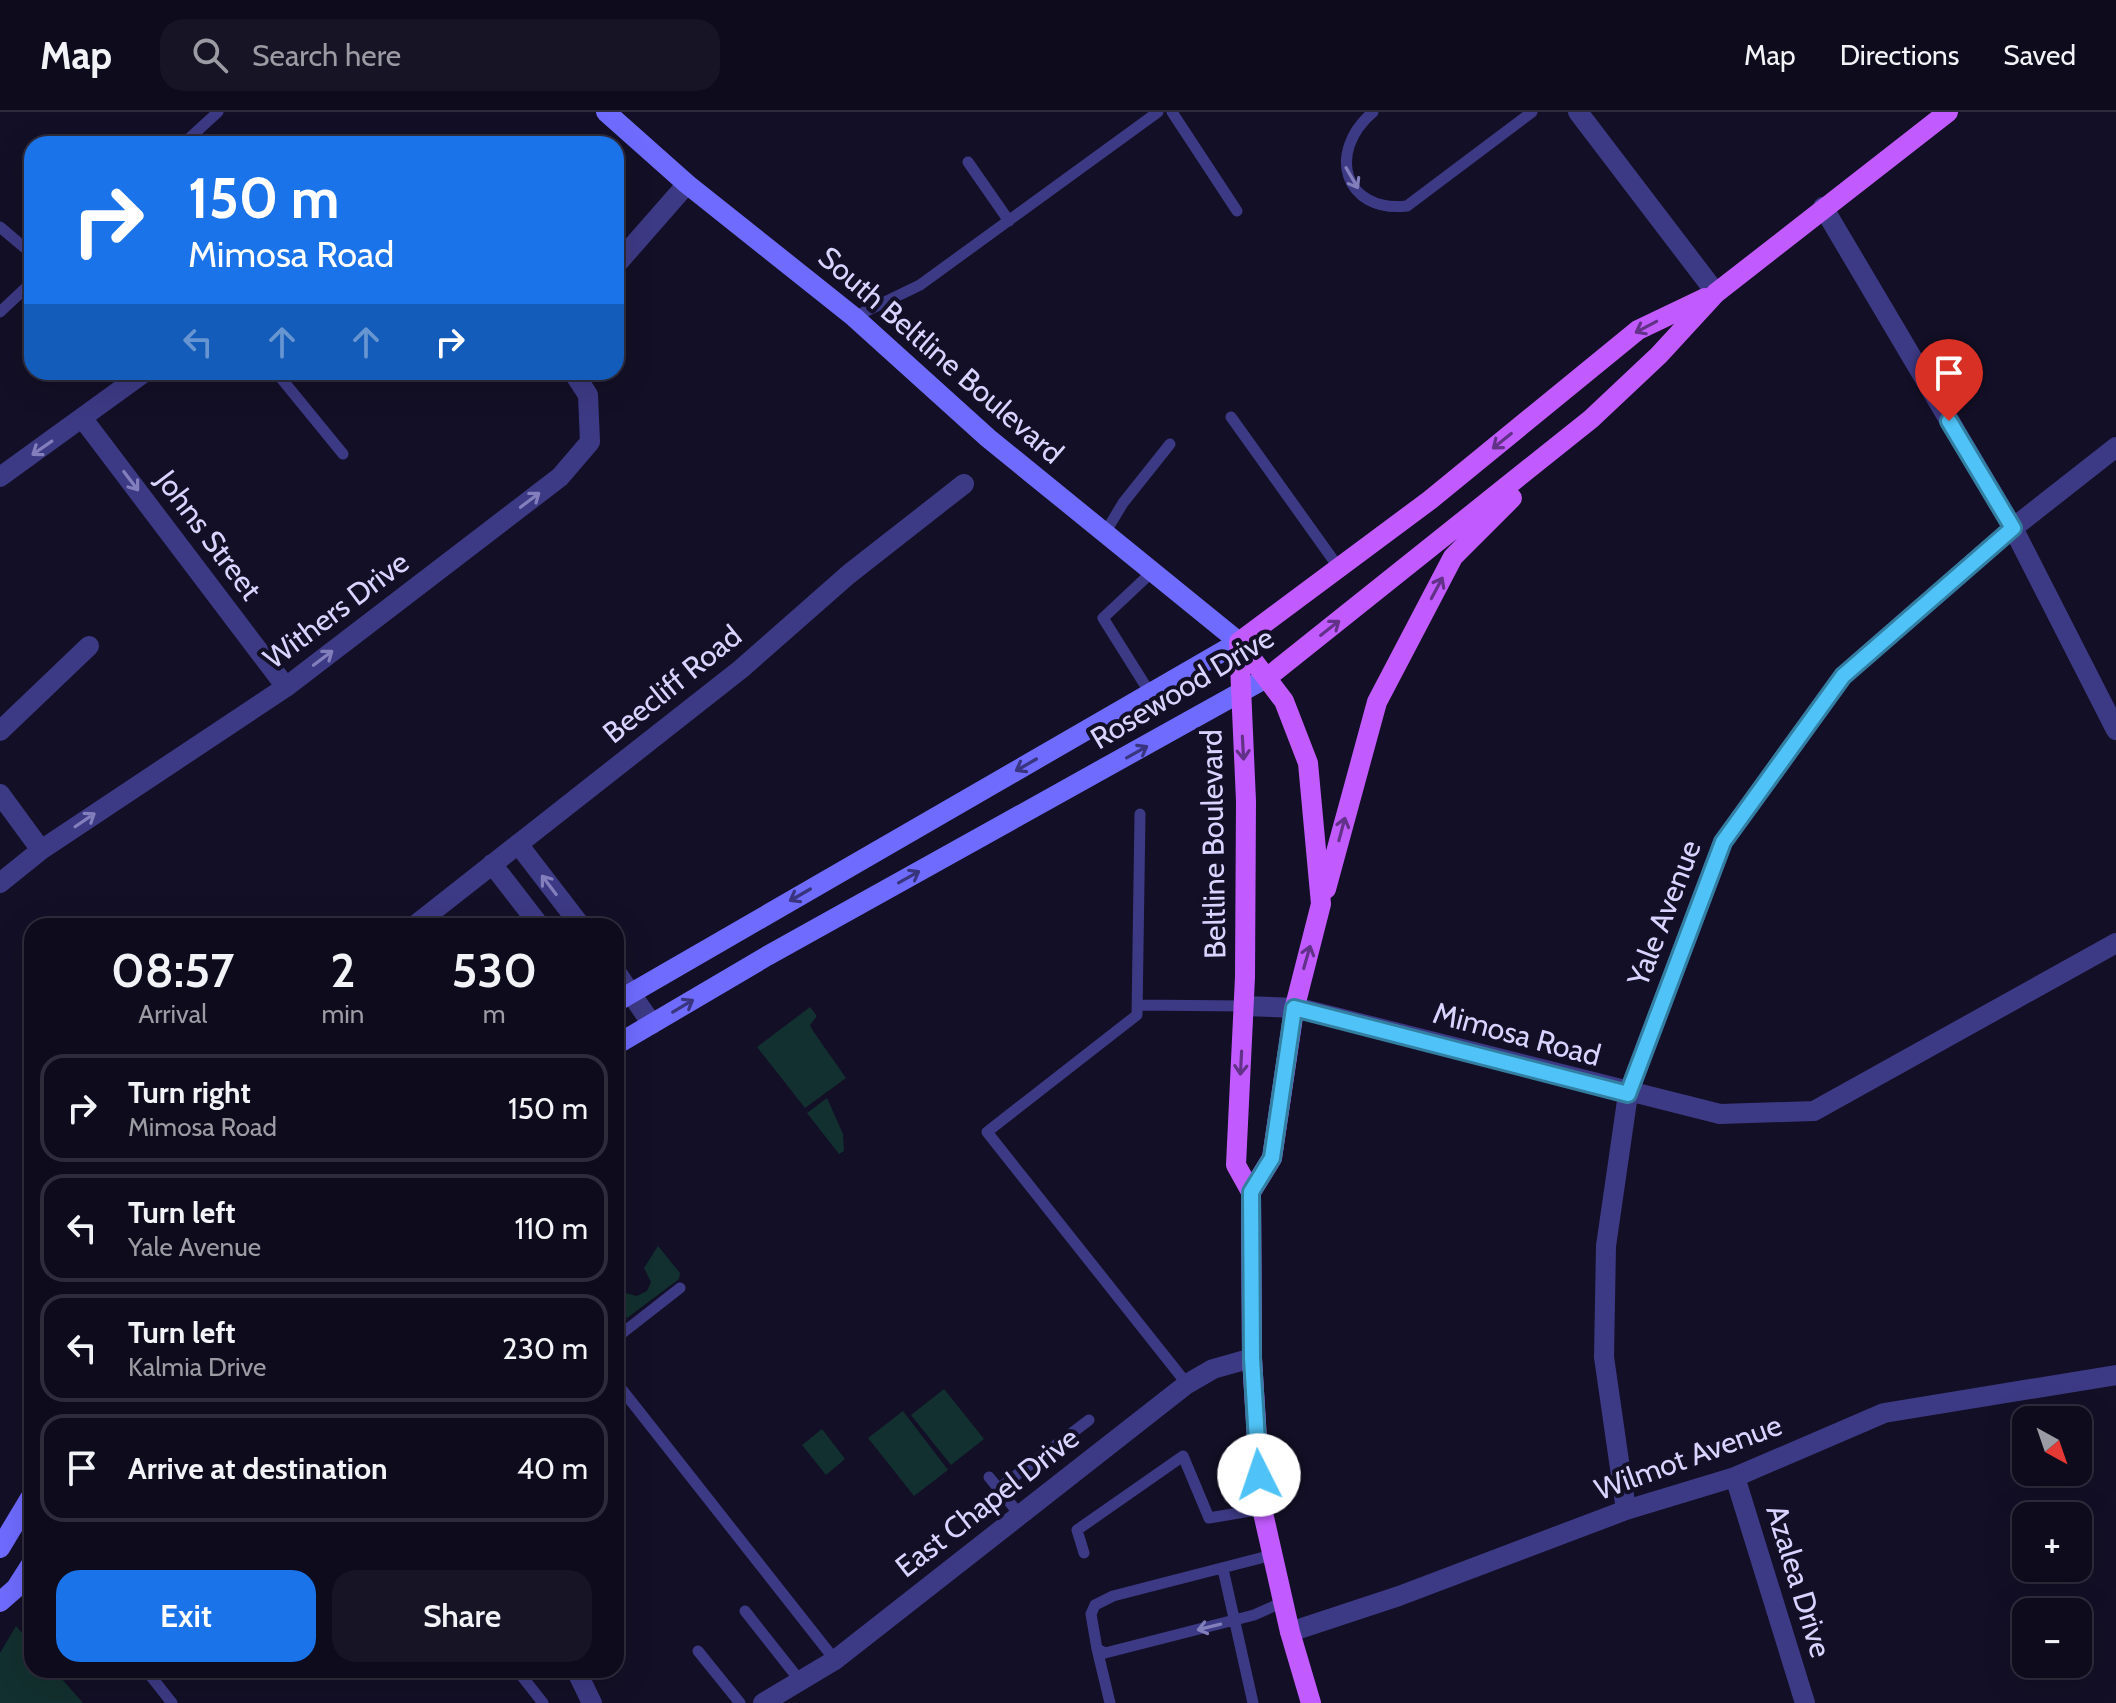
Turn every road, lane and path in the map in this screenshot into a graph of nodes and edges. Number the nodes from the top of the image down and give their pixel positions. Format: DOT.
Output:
graph roads {
  1 [pos="217,112"];
  2 [pos="606,112"];
  3 [pos="1158,112"];
  4 [pos="1172,112"];
  5 [pos="1373,112"];
  6 [pos="1532,112"];
  7 [pos="1578,112"];
  8 [pos="1948,112"];
  9 [pos="192,136"];
  10 [pos="968,162"];
  11 [pos="687,184"];
  12 [pos="1823,207"];
  13 [pos="1237,211"];
  14 [pos="1009,221"];
  15 [pos="0,227"];
  16 [pos="24,247"];
  17 [pos="624,256"];
  18 [pos="24,290"];
  19 [pos="1716,293"];
  20 [pos="0,312"];
  21 [pos="854,317"];
  22 [pos="134,380"];
  23 [pos="283,380"];
  24 [pos="578,380"];
  25 [pos="1231,417"];
  26 [pos="83,419"];
  27 [pos="1591,419"];
  28 [pos="1170,444"];
  29 [pos="2116,447"];
  30 [pos="343,454"];
  31 [pos="0,477"];
  32 [pos="964,484"];
  33 [pos="2013,528"];
  34 [pos="1105,533"];
  35 [pos="1339,568"];
  36 [pos="1152,572"];
  37 [pos="1239,642"];
  38 [pos="89,646"];
  39 [pos="1268,677"];
  40 [pos="286,687"];
  41 [pos="1150,693"];
  42 [pos="1240,695"];
  43 [pos="2116,730"];
  44 [pos="0,731"];
  45 [pos="0,794"];
  46 [pos="1140,814"];
  47 [pos="518,844"];
  48 [pos="41,850"];
  49 [pos="492,864"];
  50 [pos="0,883"];
  51 [pos="1321,904"];
  52 [pos="424,918"];
  53 [pos="534,918"];
  54 [pos="575,918"];
  55 [pos="2116,943"];
  56 [pos="624,997"];
  57 [pos="1137,1005"];
  58 [pos="1244,1006"];
  59 [pos="1294,1008"];
  60 [pos="652,1024"];
  61 [pos="624,1035"];
  62 [pos="1628,1094"];
  63 [pos="1251,1192"];
  64 [pos="680,1288"];
  65 [pos="624,1332"];
  66 [pos="1252,1358"];
  67 [pos="2116,1375"];
  68 [pos="1187,1384"];
  69 [pos="624,1392"];
  70 [pos="1089,1420"];
  71 [pos="989,1477"];
  72 [pos="1735,1477"];
  73 [pos="998,1489"];
  74 [pos="24,1508"];
  75 [pos="1262,1509"];
  76 [pos="1626,1510"];
  77 [pos="1020,1515"];
  78 [pos="0,1548"];
  79 [pos="1084,1553"];
  80 [pos="1272,1555"];
  81 [pos="1223,1569"];
  82 [pos="24,1576"];
  83 [pos="0,1602"];
  84 [pos="1283,1602"];
  85 [pos="745,1611"];
  86 [pos="1234,1620"];
  87 [pos="1290,1632"];
  88 [pos="1097,1649"];
  89 [pos="698,1651"];
  90 [pos="835,1660"];
  91 [pos="152,1678"];
  92 [pos="523,1678"];
  93 [pos="580,1678"];
  94 [pos="801,1683"];
  95 [pos="172,1703"];
  96 [pos="543,1703"];
  97 [pos="592,1703"];
  98 [pos="740,1703"];
  99 [pos="763,1703"];
  100 [pos="1110,1703"];
  101 [pos="1253,1703"];
  102 [pos="1311,1703"];
  103 [pos="1805,1703"];
  1 -- 9 [label="lane"];
  2 -- 11 [label="main road, South Beltline Boulevard"];
  3 -- 14 [label="lane"];
  4 -- 13 [label="lane"];
  5 -- 6 [label="lane, one-way"];
  7 -- 19 [label="street"];
  8 -- 12 [label="main road, Rosewood Drive"];
  10 -- 14 [label="lane"];
  11 -- 17 [label="street"];
  11 -- 21 [label="main road, South Beltline Boulevard"];
  12 -- 19 [label="main road, Rosewood Drive"];
  12 -- 33 [label="street"];
  14 -- 21 [label="lane"];
  15 -- 16 [label="lane"];
  18 -- 20 [label="lane"];
  19 -- 27 [label="main road, Rosewood Drive"];
  19 -- 35 [label="main road, Rosewood Drive, one-way"];
  21 -- 34 [label="main road, South Beltline Boulevard"];
  22 -- 26 [label="street"];
  23 -- 30 [label="lane"];
  40 -- 24 [label="street, Withers Drive, one-way"];
  25 -- 35 [label="lane"];
  26 -- 31 [label="street, one-way"];
  26 -- 40 [label="street, Johns Street, one-way"];
  39 -- 27 [label="main road, Rosewood Drive, one-way"];
  51 -- 27 [label="main road, one-way"];
  28 -- 34 [label="lane"];
  29 -- 33 [label="street, Yale Avenue"];
  32 -- 47 [label="street, Beecliff Road"];
  33 -- 43 [label="street"];
  33 -- 62 [label="street, Yale Avenue"];
  34 -- 36 [label="main road, South Beltline Boulevard"];
  35 -- 37 [label="main road, Rosewood Drive"];
  36 -- 37 [label="main road, South Beltline Boulevard"];
  36 -- 41 [label="lane"];
  37 -- 39 [label="main road"];
  37 -- 41 [label="main road, Rosewood Drive"];
  37 -- 42 [label="main road, Beltline Boulevard"];
  38 -- 44 [label="street"];
  39 -- 42 [label="main road, Rosewood Drive"];
  39 -- 51 [label="main road"];
  48 -- 40 [label="street, Withers Drive, one-way"];
  41 -- 56 [label="main road, Rosewood Drive, one-way"];
  42 -- 58 [label="main road, Beltline Boulevard, one-way"];
  60 -- 42 [label="main road, Rosewood Drive, one-way"];
  45 -- 48 [label="street"];
  46 -- 57 [label="lane"];
  47 -- 49 [label="street, Beecliff Road"];
  54 -- 47 [label="street, one-way"];
  48 -- 50 [label="street, Withers Drive"];
  49 -- 52 [label="street, Beecliff Road"];
  49 -- 53 [label="street"];
  59 -- 51 [label="main road, one-way"];
  55 -- 62 [label="street, Mimosa Road"];
  56 -- 60 [label="street"];
  57 -- 58 [label="lane"];
  57 -- 68 [label="lane"];
  58 -- 59 [label="street, Mimosa Road"];
  58 -- 63 [label="main road, Beltline Boulevard, one-way"];
  59 -- 62 [label="street, Mimosa Road"];
  59 -- 63 [label="main road"];
  60 -- 61 [label="main road, Rosewood Drive"];
  62 -- 76 [label="street, Yale Avenue"];
  63 -- 66 [label="main road, Beltline Boulevard"];
  64 -- 65 [label="lane"];
  66 -- 68 [label="street, East Chapel Drive"];
  66 -- 75 [label="main road, Beltline Boulevard"];
  67 -- 72 [label="street, Wilmot Avenue"];
  68 -- 77 [label="street, East Chapel Drive"];
  69 -- 90 [label="lane"];
  70 -- 73 [label="lane"];
  71 -- 73 [label="lane"];
  72 -- 76 [label="street, Wilmot Avenue"];
  72 -- 103 [label="street, Azalea Drive"];
  73 -- 77 [label="lane"];
  74 -- 78 [label="main road"];
  75 -- 79 [label="lane"];
  75 -- 80 [label="main road, Beltline Boulevard"];
  76 -- 87 [label="street, Wilmot Avenue"];
  77 -- 90 [label="street, East Chapel Drive"];
  80 -- 81 [label="lane"];
  80 -- 84 [label="main road, Beltline Boulevard"];
  81 -- 86 [label="lane"];
  81 -- 88 [label="lane"];
  82 -- 83 [label="main road"];
  84 -- 86 [label="lane"];
  84 -- 87 [label="main road, Beltline Boulevard"];
  85 -- 94 [label="lane"];
  86 -- 88 [label="lane, one-way"];
  86 -- 101 [label="lane"];
  87 -- 102 [label="main road, Beltline Boulevard"];
  88 -- 100 [label="lane"];
  89 -- 98 [label="lane"];
  90 -- 94 [label="street, East Chapel Drive"];
  91 -- 95 [label="lane"];
  92 -- 96 [label="lane"];
  93 -- 97 [label="street"];
  94 -- 99 [label="street, East Chapel Drive"];
}
